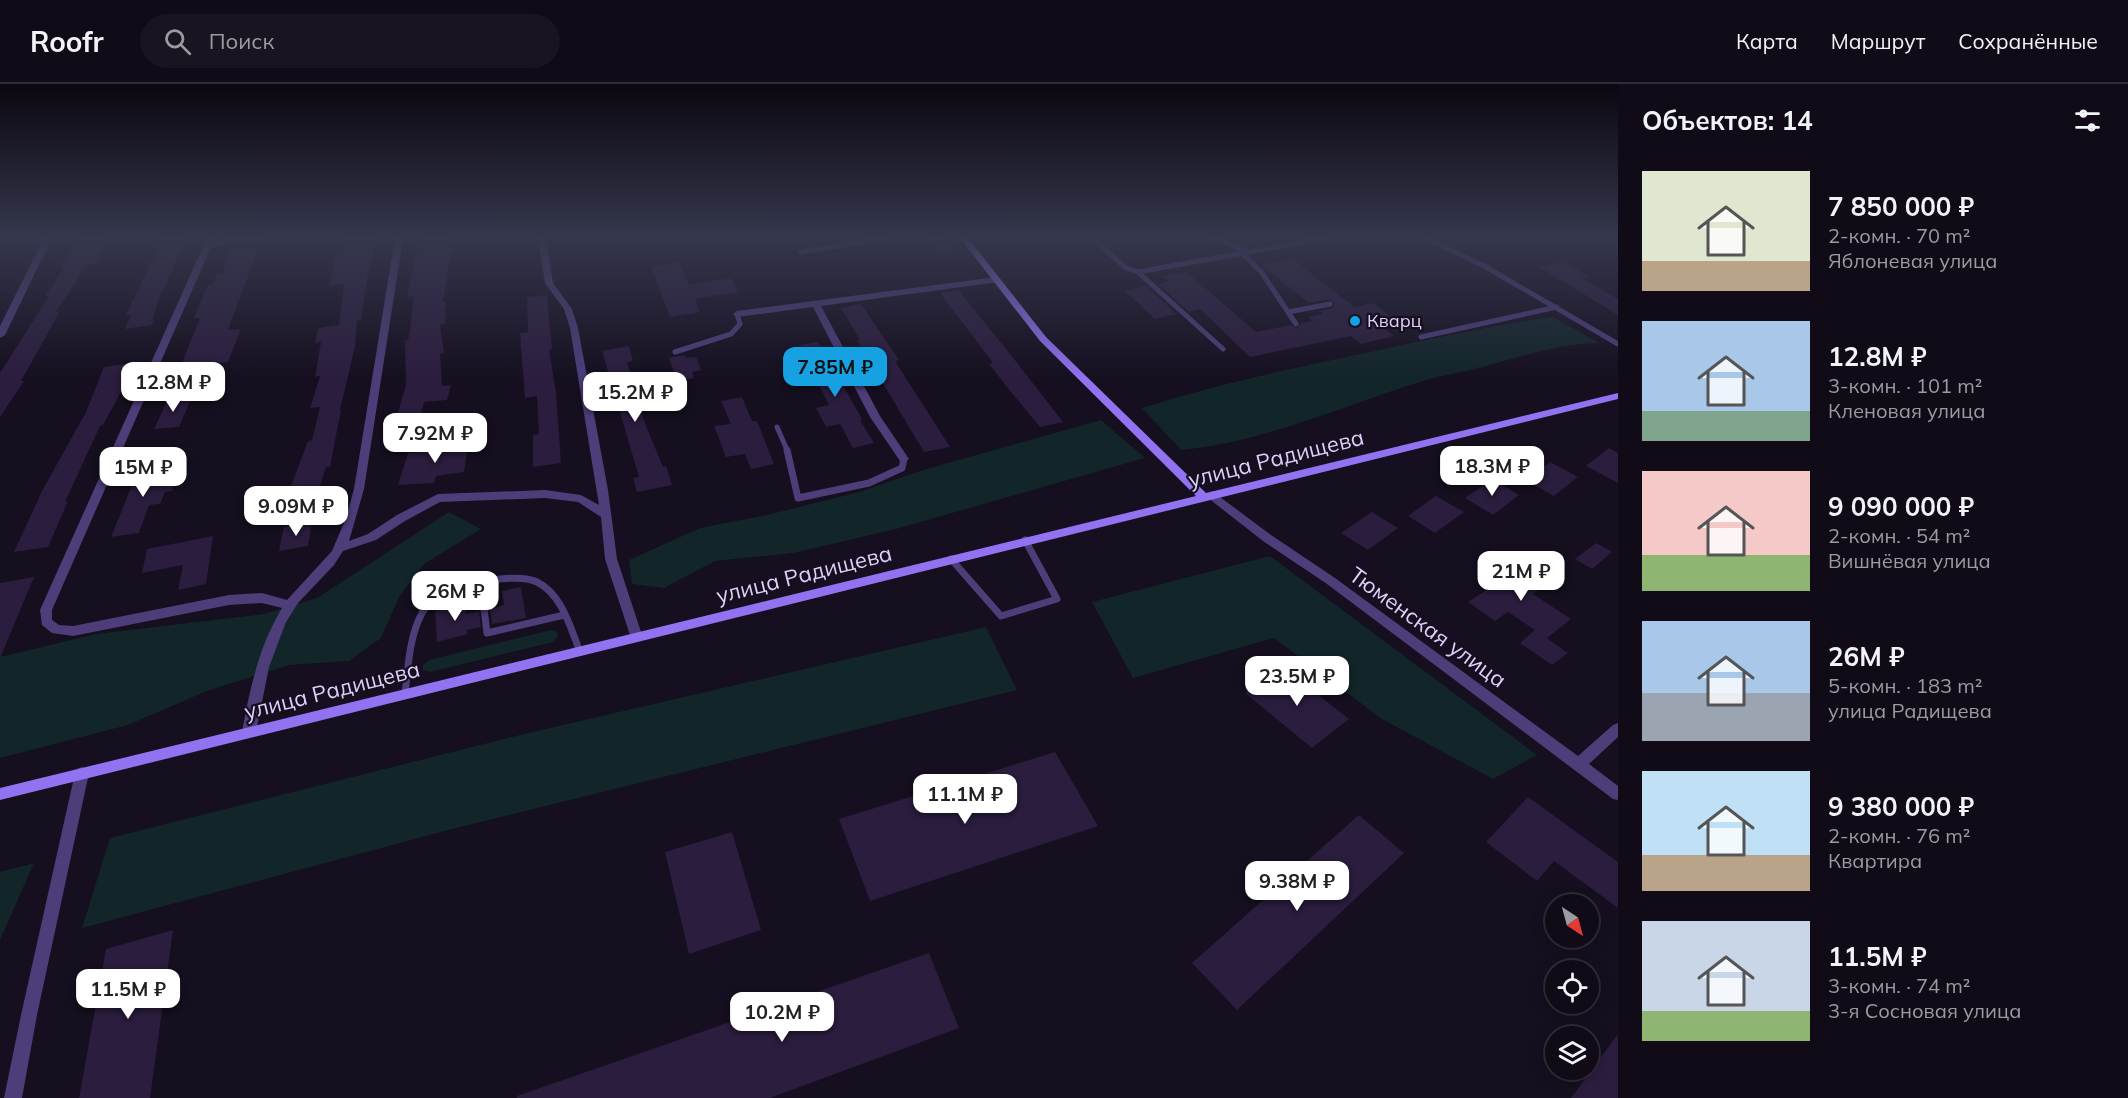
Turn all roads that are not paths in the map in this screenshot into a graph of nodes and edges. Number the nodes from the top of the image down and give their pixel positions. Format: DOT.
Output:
graph roads {
  1 [pos="25,285"];
  2 [pos="190,285"];
  3 [pos="391,285"];
  4 [pos="551,285"];
  5 [pos="958,285"];
  6 [pos="1000,285"];
  7 [pos="1153,285"];
  8 [pos="1270,285"];
  9 [pos="1519,285"];
  10 [pos="1330,304"];
  11 [pos="816,305"];
  12 [pos="1557,307"];
  13 [pos="1288,312"];
  14 [pos="737,314"];
  15 [pos="1296,324"];
  16 [pos="0,335"];
  17 [pos="1421,337"];
  18 [pos="1618,344"];
  19 [pos="1223,349"];
  20 [pos="675,352"];
  21 [pos="1618,396"];
  22 [pos="777,427"];
  23 [pos="904,459"];
  24 [pos="1208,496"];
  25 [pos="606,516"];
  26 [pos="1025,540"];
  27 [pos="341,548"];
  28 [pos="951,559"];
  29 [pos="481,584"];
  30 [pos="290,604"];
  31 [pos="564,615"];
  32 [pos="637,638"];
  33 [pos="580,652"];
  34 [pos="405,694"];
  35 [pos="1618,729"];
  36 [pos="249,732"];
  37 [pos="1579,764"];
  38 [pos="82,773"];
  39 [pos="0,794"];
  40 [pos="1618,794"];
  41 [pos="13,1098"];
  1 -- 16 [label="street"];
  2 -- 30 [label="street"];
  3 -- 27 [label="street"];
  4 -- 25 [label="street"];
  5 -- 11 [label="street"];
  6 -- 24 [label="main road"];
  7 -- 19 [label="lane"];
  8 -- 13 [label="lane"];
  9 -- 12 [label="lane"];
  10 -- 13 [label="lane"];
  11 -- 14 [label="street"];
  11 -- 23 [label="street"];
  12 -- 17 [label="lane"];
  12 -- 18 [label="lane"];
  13 -- 15 [label="lane"];
  14 -- 20 [label="lane"];
  21 -- 24 [label="main road, улица Радищева"];
  22 -- 23 [label="lane"];
  24 -- 26 [label="main road, улица Радищева"];
  24 -- 37 [label="street, Тюменская улица"];
  25 -- 27 [label="street"];
  25 -- 32 [label="street"];
  26 -- 28 [label="main road, улица Радищева"];
  26 -- 28 [label="lane"];
  27 -- 30 [label="street"];
  28 -- 32 [label="main road, улица Радищева"];
  29 -- 31 [label="lane"];
  29 -- 31 [label="lane"];
  29 -- 34 [label="lane"];
  30 -- 36 [label="street"];
  31 -- 33 [label="lane"];
  32 -- 33 [label="main road, улица Радищева"];
  33 -- 34 [label="main road, улица Радищева"];
  34 -- 36 [label="main road, улица Радищева"];
  35 -- 37 [label="street"];
  36 -- 38 [label="main road, улица Радищева"];
  37 -- 40 [label="street, Тюменская улица"];
  38 -- 39 [label="main road, улица Радищева"];
  38 -- 41 [label="street"];
}
